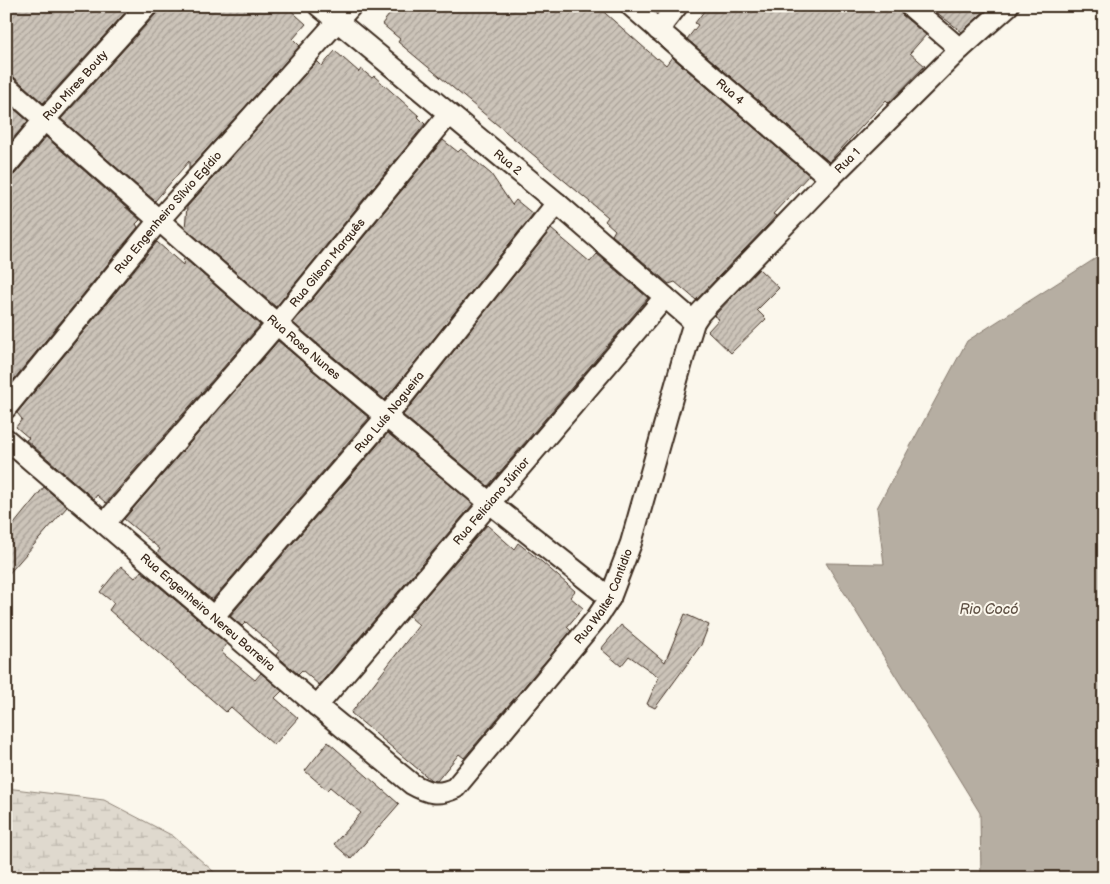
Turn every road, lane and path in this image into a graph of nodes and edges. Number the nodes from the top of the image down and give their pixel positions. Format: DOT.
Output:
graph roads {
  1 [pos="147,6"];
  2 [pos="319,6"];
  3 [pos="351,6"];
  4 [pos="631,6"];
  5 [pos="678,6"];
  6 [pos="910,6"];
  7 [pos="1008,6"];
  8 [pos="336,21"];
  9 [pos="658,30"];
  10 [pos="960,49"];
  11 [pos="6,86"];
  12 [pos="449,114"];
  13 [pos="45,119"];
  14 [pos="6,166"];
  15 [pos="830,178"];
  16 [pos="557,203"];
  17 [pos="160,219"];
  18 [pos="665,298"];
  19 [pos="694,322"];
  20 [pos="277,324"];
  21 [pos="6,408"];
  22 [pos="386,416"];
  23 [pos="6,439"];
  24 [pos="491,504"];
  25 [pos="106,522"];
  26 [pos="610,598"];
  27 [pos="214,616"];
  28 [pos="317,706"];
  29 [pos="412,784"];
  1 -- 13 [label="street, Rua Mires Bouty"];
  2 -- 8 [label="street, Rua 2"];
  3 -- 8 [label="street, Rua Engenheiro Sílvio Egídio"];
  4 -- 9 [label="street, Rua 4"];
  5 -- 9 [label="street"];
  6 -- 10 [label="street"];
  7 -- 10 [label="street, Rua 1"];
  8 -- 12 [label="street, Rua 2"];
  8 -- 17 [label="street, Rua Engenheiro Sílvio Egídio"];
  9 -- 15 [label="street, Rua 4"];
  10 -- 15 [label="street, Rua 1"];
  11 -- 13 [label="street, Rua Rosa Nunes"];
  12 -- 16 [label="street, Rua 2"];
  12 -- 20 [label="street, Rua Gilson Marquês"];
  13 -- 14 [label="street, Rua Mires Bouty"];
  13 -- 17 [label="street, Rua Rosa Nunes"];
  15 -- 19 [label="street, Rua 1"];
  16 -- 18 [label="street, Rua 2"];
  16 -- 22 [label="street, Rua Luís Nogueira"];
  17 -- 20 [label="street, Rua Rosa Nunes"];
  17 -- 21 [label="street, Rua Engenheiro Sílvio Egídio"];
  18 -- 19 [label="street, Rua 2"];
  18 -- 24 [label="street, Rua Feliciano Júnior"];
  19 -- 26 [label="street, Rua Walter Cantidio"];
  20 -- 22 [label="street, Rua Rosa Nunes"];
  20 -- 25 [label="street, Rua Gilson Marquês"];
  22 -- 24 [label="street, Rua Rosa Nunes"];
  22 -- 27 [label="street, Rua Luís Nogueira"];
  23 -- 25 [label="street, Rua Engenheiro Nereu Barreira"];
  24 -- 26 [label="street, Rua Rosa Nunes"];
  24 -- 28 [label="street, Rua Feliciano Júnior"];
  25 -- 27 [label="street, Rua Engenheiro Nereu Barreira"];
  26 -- 29 [label="street, Rua Walter Cantidio"];
  27 -- 28 [label="street, Rua Engenheiro Nereu Barreira"];
  28 -- 29 [label="street, Rua Engenheiro Nereu Barreira"];
}
